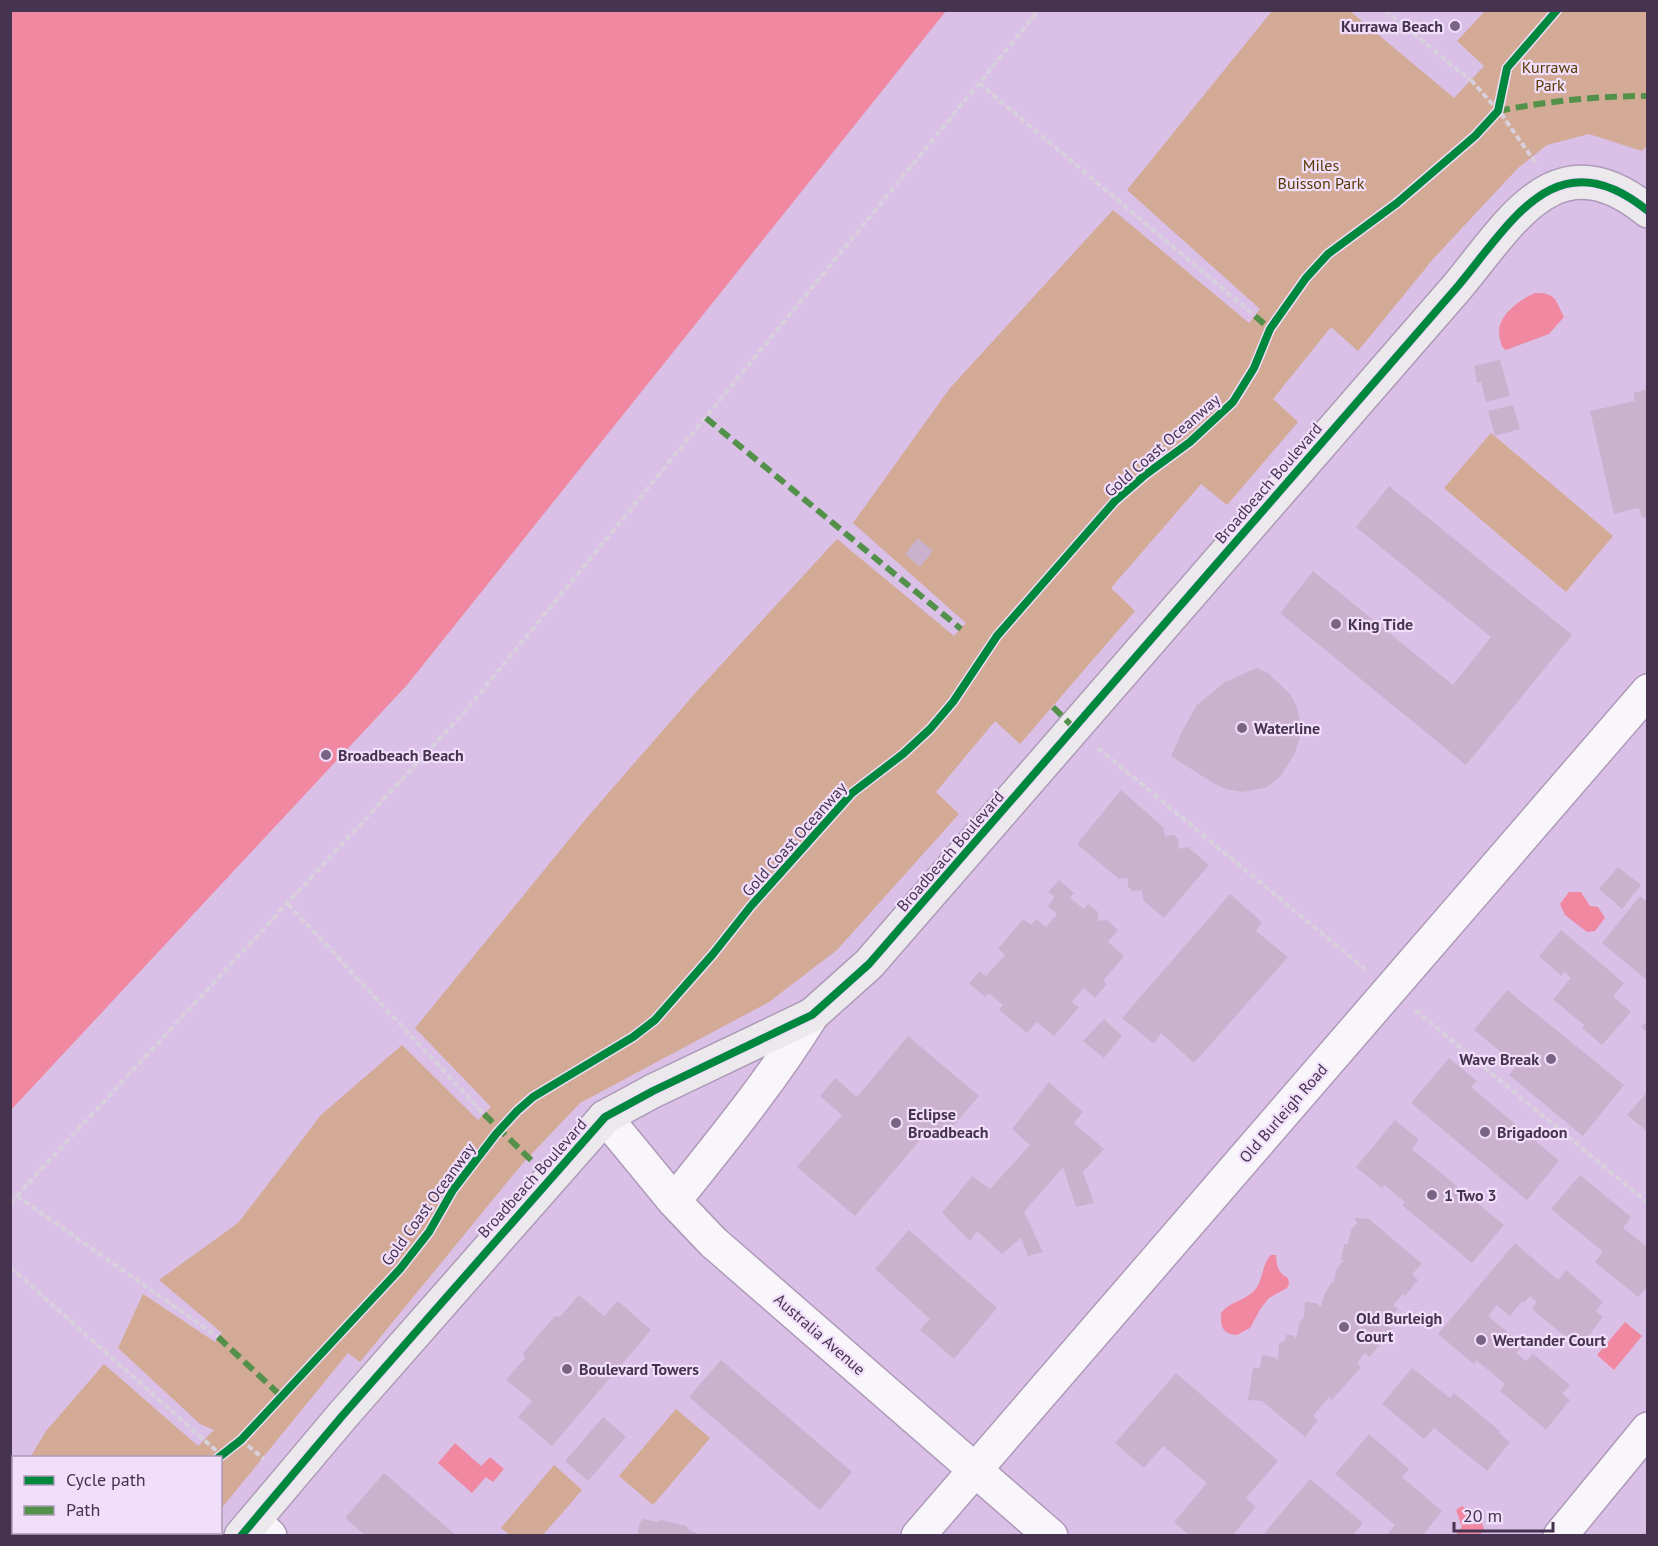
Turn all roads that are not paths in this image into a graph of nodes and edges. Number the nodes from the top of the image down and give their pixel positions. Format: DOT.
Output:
graph roads {
  1 [pos="1647,211"];
  2 [pos="1647,691"];
  3 [pos="812,1015"];
  4 [pos="605,1117"];
  5 [pos="674,1201"];
  6 [pos="1647,1429"];
  7 [pos="977,1470"];
  8 [pos="255,1531"];
  9 [pos="918,1536"];
  10 [pos="1051,1536"];
  11 [pos="1560,1536"];
  1 -- 3 [label="street, Broadbeach Boulevard"];
  2 -- 7 [label="street, Old Burleigh Road"];
  3 -- 4 [label="street, Broadbeach Boulevard"];
  3 -- 5 [label="street"];
  4 -- 5 [label="street, Australia Avenue"];
  4 -- 8 [label="street, Broadbeach Boulevard"];
  5 -- 7 [label="street, Australia Avenue"];
  6 -- 11 [label="street"];
  7 -- 9 [label="street, Old Burleigh Road"];
  7 -- 10 [label="street, Australia Avenue"];
}
